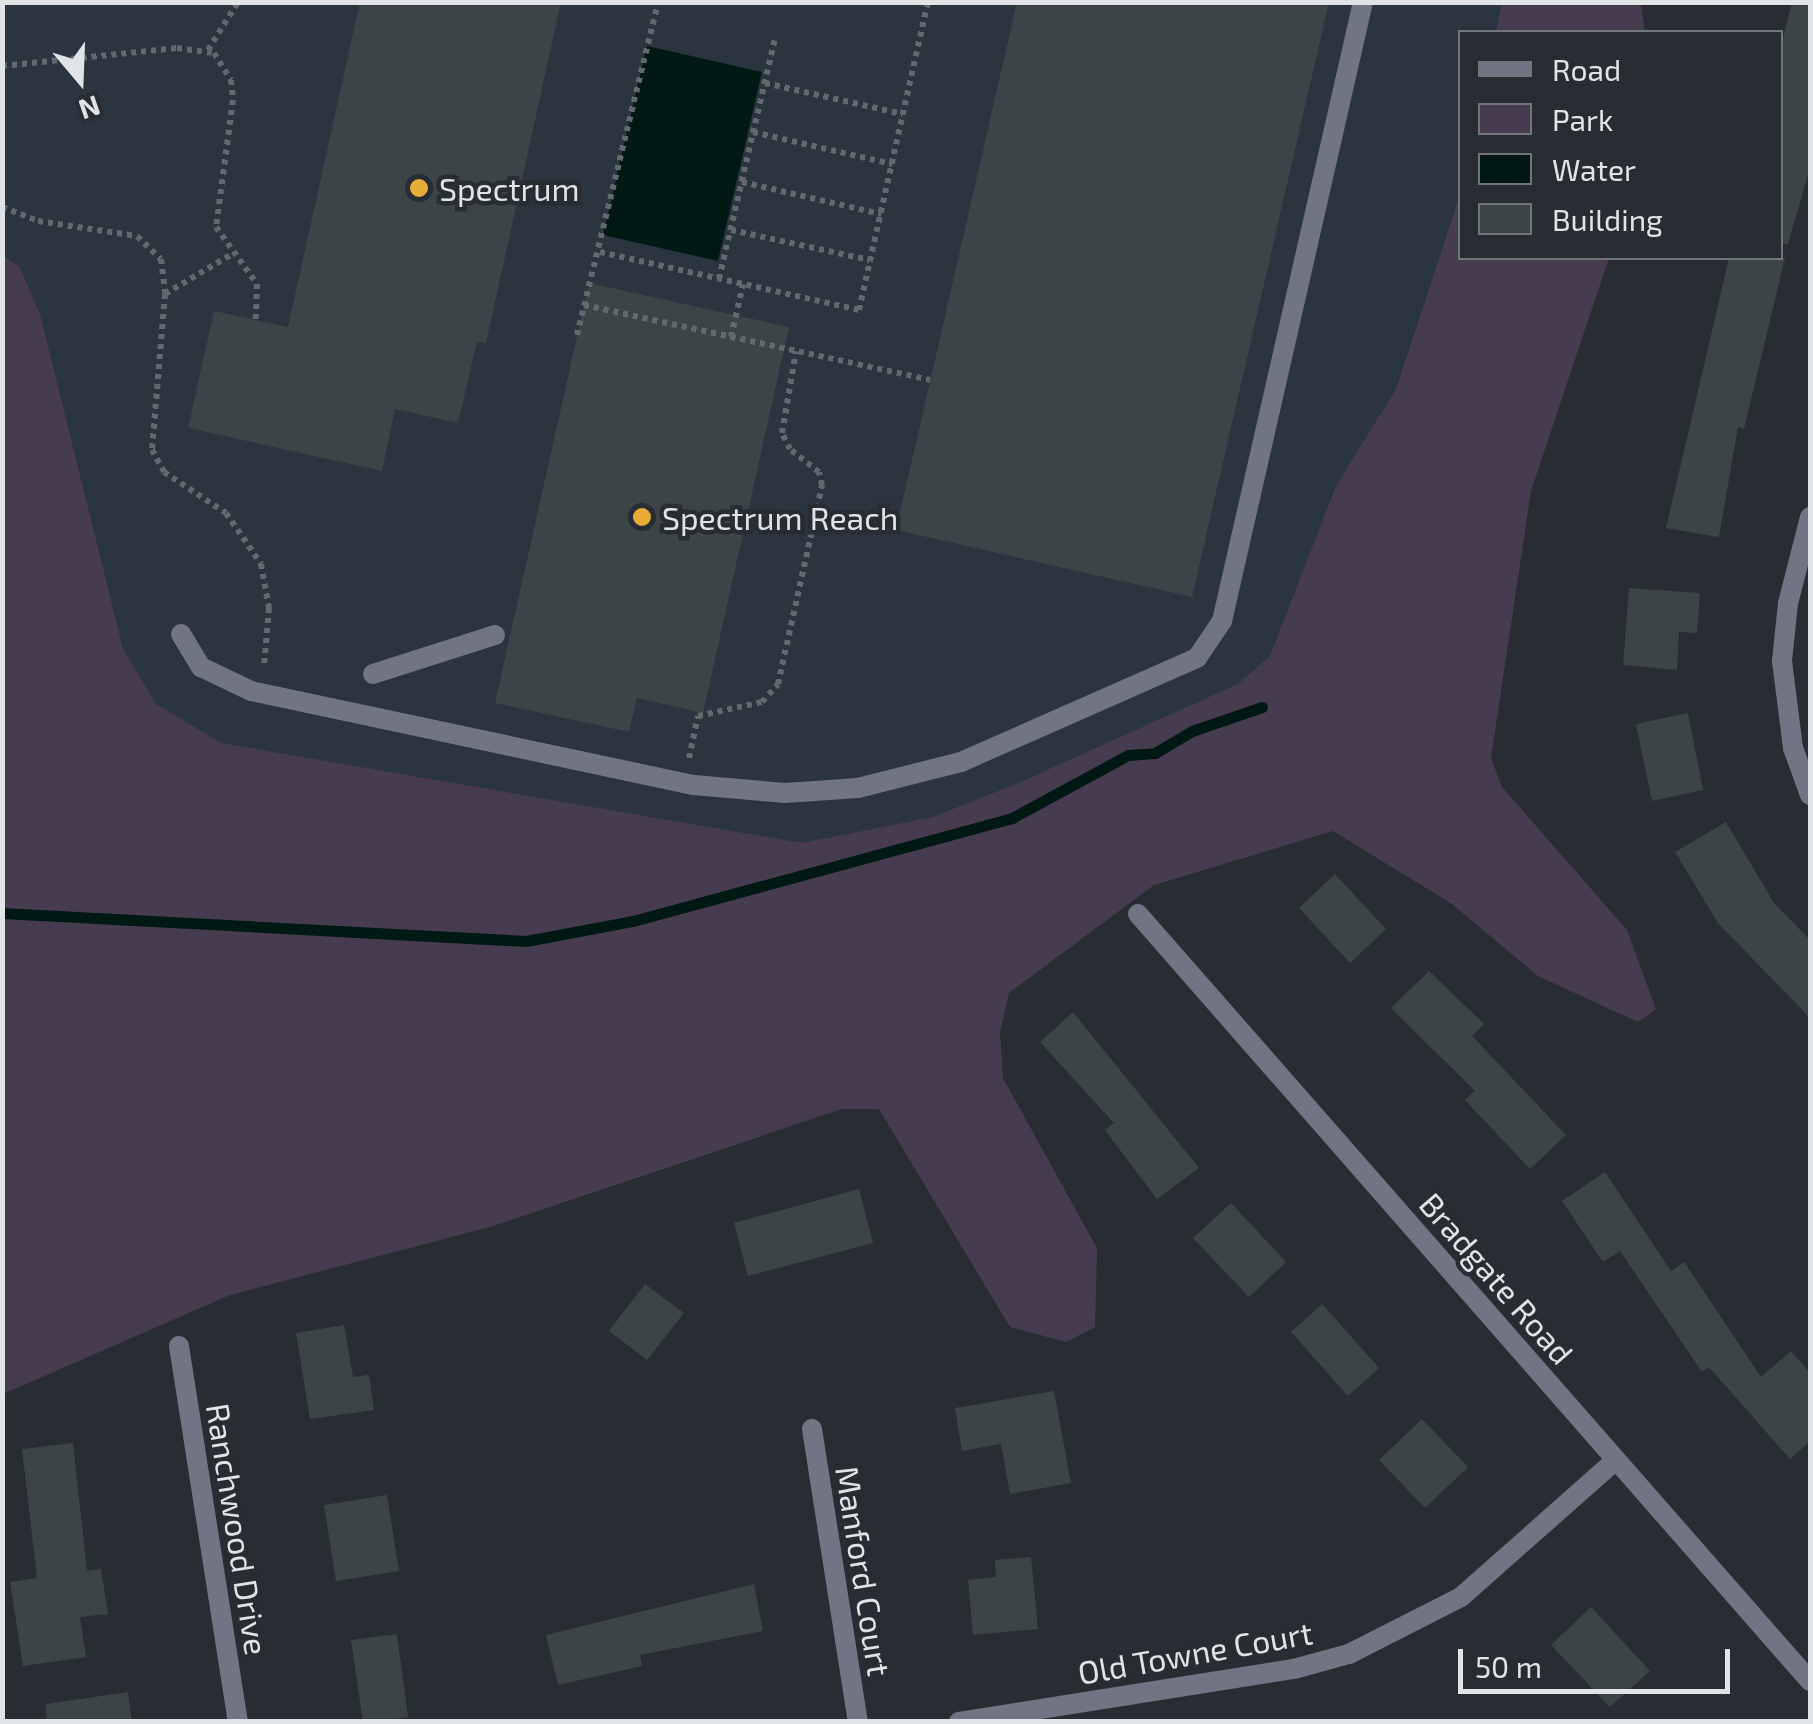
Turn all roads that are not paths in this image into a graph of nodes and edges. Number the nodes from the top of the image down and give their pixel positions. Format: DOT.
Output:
graph roads {
  1 [pos="1363,2"];
  2 [pos="1810,517"];
  3 [pos="181,634"];
  4 [pos="495,635"];
  5 [pos="373,674"];
  6 [pos="1810,794"];
  7 [pos="1138,914"];
  8 [pos="179,1346"];
  9 [pos="812,1430"];
  10 [pos="1616,1460"];
  11 [pos="1810,1681"];
  12 [pos="238,1722"];
  13 [pos="858,1722"];
  14 [pos="959,1722"];
  1 -- 3 [label="street"];
  2 -- 6 [label="street"];
  4 -- 5 [label="street"];
  7 -- 10 [label="street, Bradgate Road"];
  8 -- 12 [label="street, Ranchwood Drive"];
  9 -- 13 [label="street, Manford Court"];
  10 -- 11 [label="street, Bradgate Road"];
  10 -- 14 [label="street, Old Towne Court"];
}
